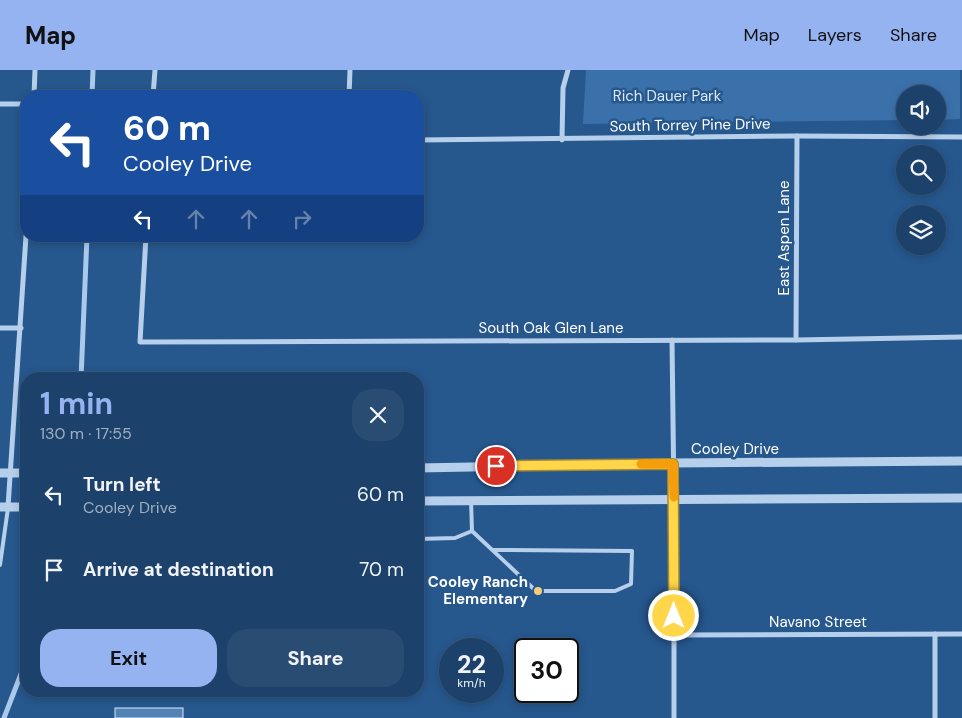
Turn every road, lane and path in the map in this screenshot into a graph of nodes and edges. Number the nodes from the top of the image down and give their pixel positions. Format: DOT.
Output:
graph roads {
  1 [pos="35,70"];
  2 [pos="155,70"];
  3 [pos="350,70"];
  4 [pos="568,70"];
  5 [pos="34,90"];
  6 [pos="153,90"];
  7 [pos="349,90"];
  8 [pos="0,104"];
  9 [pos="20,104"];
  10 [pos="797,136"];
  11 [pos="962,137"];
  12 [pos="424,140"];
  13 [pos="562,140"];
  14 [pos="26,242"];
  15 [pos="146,242"];
  16 [pos="0,328"];
  17 [pos="21,328"];
  18 [pos="962,337"];
  19 [pos="672,340"];
  20 [pos="796,340"];
  21 [pos="962,461"];
  22 [pos="673,464"];
  23 [pos="424,468"];
  24 [pos="0,473"];
  25 [pos="11,473"];
  26 [pos="20,473"];
  27 [pos="962,498"];
  28 [pos="471,500"];
  29 [pos="674,500"];
  30 [pos="424,501"];
  31 [pos="4,507"];
  32 [pos="20,507"];
  33 [pos="472,531"];
  34 [pos="424,539"];
  35 [pos="492,550"];
  36 [pos="0,565"];
  37 [pos="674,634"];
  38 [pos="935,634"];
  39 [pos="962,634"];
  40 [pos="674,718"];
  41 [pos="935,718"];
  1 -- 5 [label="street"];
  2 -- 6 [label="street"];
  3 -- 7 [label="street"];
  4 -- 13 [label="street"];
  8 -- 9 [label="street"];
  10 -- 11 [label="street, South Torrey Pine Drive"];
  10 -- 13 [label="street, South Torrey Pine Drive"];
  10 -- 20 [label="street, East Aspen Lane"];
  12 -- 13 [label="street, South Torrey Pine Drive"];
  14 -- 17 [label="street"];
  15 -- 19 [label="street, South Oak Glen Lane"];
  16 -- 17 [label="street"];
  17 -- 25 [label="street"];
  18 -- 20 [label="street, South Oak Glen Lane"];
  19 -- 20 [label="street, South Oak Glen Lane"];
  19 -- 22 [label="street"];
  21 -- 22 [label="street, Cooley Drive"];
  22 -- 23 [label="street, Cooley Drive"];
  22 -- 29 [label="street"];
  24 -- 25 [label="street"];
  25 -- 26 [label="street"];
  25 -- 31 [label="street"];
  27 -- 29 [label="street"];
  28 -- 29 [label="street"];
  28 -- 30 [label="street"];
  28 -- 33 [label="lane"];
  29 -- 37 [label="street"];
  31 -- 32 [label="street"];
  31 -- 36 [label="lane"];
  33 -- 34 [label="lane"];
  33 -- 35 [label="lane"];
  35 -- 35 [label="lane"];
  37 -- 38 [label="street, Navano Street"];
  37 -- 40 [label="street"];
  38 -- 39 [label="street, Navano Street"];
  38 -- 41 [label="street"];
}
